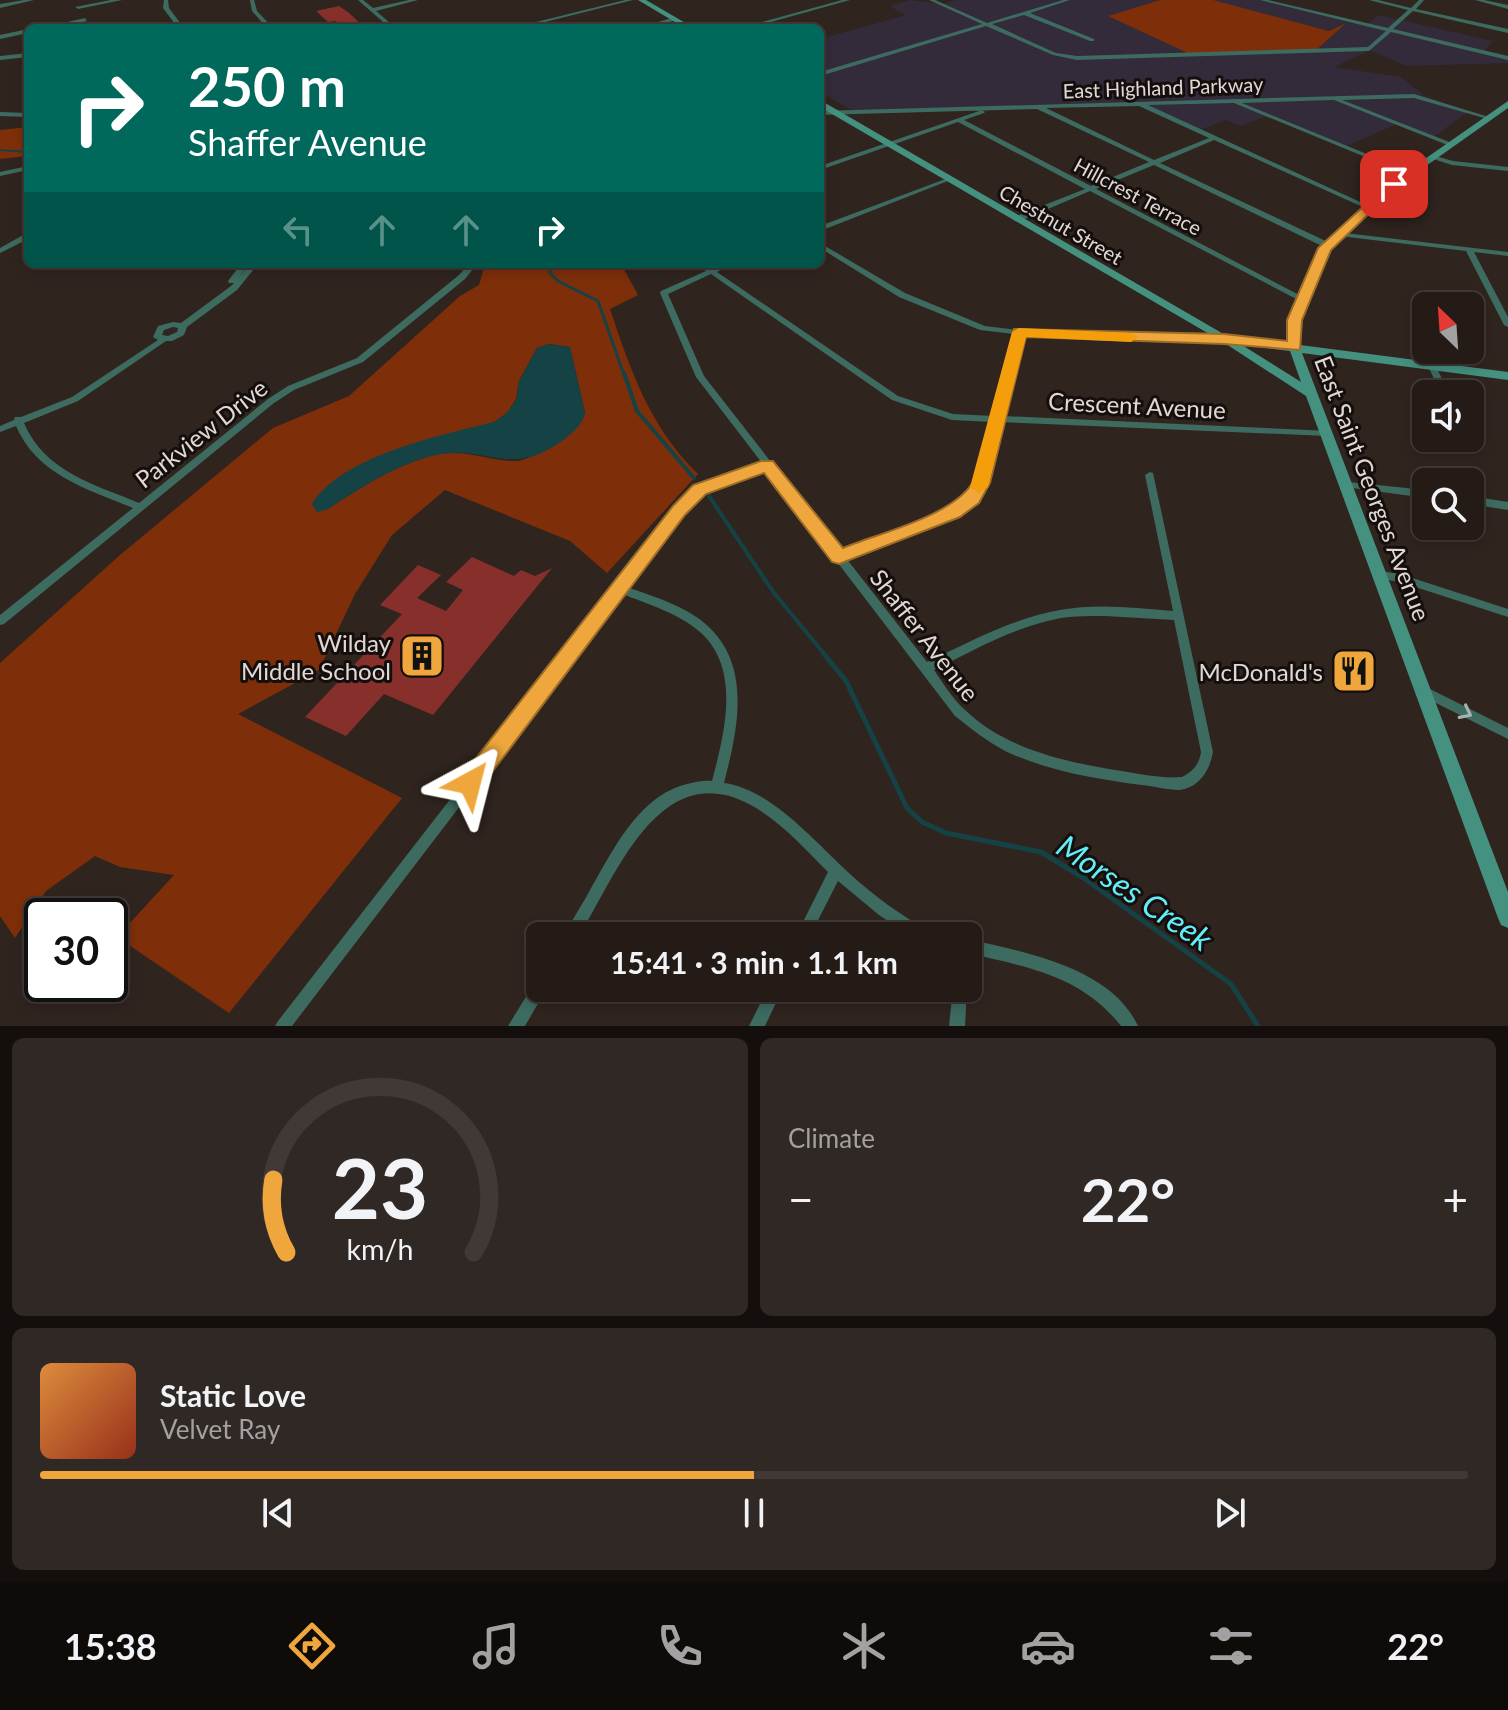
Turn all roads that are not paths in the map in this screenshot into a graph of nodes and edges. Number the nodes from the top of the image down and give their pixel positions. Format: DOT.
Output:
graph roads {
  1 [pos="32,0"];
  2 [pos="120,0"];
  3 [pos="166,0"];
  4 [pos="252,0"];
  5 [pos="360,0"];
  6 [pos="416,0"];
  7 [pos="631,0"];
  8 [pos="641,0"];
  9 [pos="848,0"];
  10 [pos="931,0"];
  11 [pos="1068,0"];
  12 [pos="1262,0"];
  13 [pos="1371,0"];
  14 [pos="1422,0"];
  15 [pos="1477,0"];
  16 [pos="77,3"];
  17 [pos="0,6"];
  18 [pos="1508,7"];
  19 [pos="1411,9"];
  20 [pos="372,10"];
  21 [pos="1025,13"];
  22 [pos="675,19"];
  23 [pos="85,20"];
  24 [pos="64,24"];
  25 [pos="86,24"];
  26 [pos="178,24"];
  27 [pos="266,24"];
  28 [pos="388,24"];
  29 [pos="544,24"];
  30 [pos="656,24"];
  31 [pos="683,24"];
  32 [pos="758,24"];
  33 [pos="987,24"];
  34 [pos="1389,30"];
  35 [pos="1508,31"];
  36 [pos="24,32"];
  37 [pos="0,37"];
  38 [pos="1092,40"];
  39 [pos="24,55"];
  40 [pos="0,58"];
  41 [pos="1508,58"];
  42 [pos="824,73"];
  43 [pos="1332,98"];
  44 [pos="1232,101"];
  45 [pos="1138,103"];
  46 [pos="1508,104"];
  47 [pos="824,106"];
  48 [pos="1036,106"];
  49 [pos="995,107"];
  50 [pos="24,111"];
  51 [pos="836,113"];
  52 [pos="0,114"];
  53 [pos="16,115"];
  54 [pos="24,115"];
  55 [pos="824,115"];
  56 [pos="1486,117"];
  57 [pos="959,120"];
  58 [pos="1214,138"];
  59 [pos="889,144"];
  60 [pos="1450,144"];
  61 [pos="1432,157"];
  62 [pos="1153,162"];
  63 [pos="824,167"];
  64 [pos="24,169"];
  65 [pos="1508,169"];
  66 [pos="1409,173"];
  67 [pos="0,174"];
  68 [pos="950,179"];
  69 [pos="1090,189"];
  70 [pos="1367,207"];
  71 [pos="1017,219"];
  72 [pos="824,227"];
  73 [pos="1339,234"];
  74 [pos="24,238"];
  75 [pos="1327,245"];
  76 [pos="824,247"];
  77 [pos="1469,250"];
  78 [pos="0,251"];
  79 [pos="1508,254"];
  80 [pos="242,268"];
  81 [pos="251,268"];
  82 [pos="470,268"];
  83 [pos="707,268"];
  84 [pos="718,268"];
  85 [pos="711,271"];
  86 [pos="1302,300"];
  87 [pos="180,325"];
  88 [pos="1508,325"];
  89 [pos="1019,332"];
  90 [pos="1224,339"];
  91 [pos="1294,347"];
  92 [pos="1432,366"];
  93 [pos="1508,376"];
  94 [pos="1438,380"];
  95 [pos="1309,393"];
  96 [pos="995,418"];
  97 [pos="18,420"];
  98 [pos="0,426"];
  99 [pos="1327,433"];
  100 [pos="767,465"];
  101 [pos="1150,475"];
  102 [pos="1348,485"];
  103 [pos="1412,492"];
  104 [pos="1484,502"];
  105 [pos="1508,506"];
  106 [pos="140,507"];
  107 [pos="839,557"];
  108 [pos="1381,575"];
  109 [pos="620,589"];
  110 [pos="1508,613"];
  111 [pos="1178,616"];
  112 [pos="0,621"];
  113 [pos="925,669"];
  114 [pos="1424,691"];
  115 [pos="1508,734"];
  116 [pos="717,786"];
  117 [pos="836,870"];
  118 [pos="1508,918"];
  119 [pos="580,922"];
  120 [pos="810,922"];
  121 [pos="903,922"];
  122 [pos="982,950"];
  123 [pos="531,1002"];
  124 [pos="769,1002"];
  125 [pos="959,1002"];
  126 [pos="283,1026"];
  127 [pos="516,1026"];
  128 [pos="757,1026"];
  129 [pos="957,1026"];
  130 [pos="1130,1026"];
  1 -- 17 [label="street"];
  2 -- 16 [label="street"];
  3 -- 26 [label="street"];
  4 -- 27 [label="street"];
  5 -- 20 [label="street"];
  6 -- 20 [label="street"];
  7 -- 29 [label="street"];
  8 -- 22 [label="main road"];
  9 -- 32 [label="street"];
  10 -- 33 [label="street"];
  11 -- 21 [label="street"];
  12 -- 34 [label="street"];
  13 -- 19 [label="street"];
  14 -- 19 [label="street"];
  15 -- 18 [label="street"];
  16 -- 23 [label="street"];
  19 -- 34 [label="street"];
  19 -- 35 [label="street"];
  20 -- 28 [label="street"];
  21 -- 33 [label="street"];
  21 -- 38 [label="street"];
  22 -- 30 [label="street"];
  22 -- 31 [label="main road"];
  23 -- 24 [label="street"];
  23 -- 25 [label="street"];
  33 -- 34 [label="street"];
  33 -- 42 [label="street"];
  34 -- 41 [label="street"];
  36 -- 37 [label="street"];
  39 -- 40 [label="street"];
  43 -- 44 [label="street, East Highland Parkway"];
  43 -- 56 [label="street, East Highland Parkway"];
  43 -- 60 [label="street"];
  44 -- 45 [label="street, East Highland Parkway"];
  44 -- 66 [label="street"];
  45 -- 48 [label="street, East Highland Parkway"];
  45 -- 58 [label="street"];
  46 -- 56 [label="main road, East Saint Georges Avenue"];
  47 -- 51 [label="main road, Chestnut Street"];
  48 -- 49 [label="street, East Highland Parkway"];
  48 -- 62 [label="street"];
  49 -- 51 [label="street, East Highland Parkway"];
  49 -- 57 [label="street"];
  50 -- 53 [label="street"];
  51 -- 55 [label="street, East Highland Parkway"];
  51 -- 59 [label="main road, Chestnut Street"];
  52 -- 53 [label="street"];
  53 -- 54 [label="street"];
  56 -- 60 [label="main road, East Saint Georges Avenue"];
  57 -- 59 [label="street"];
  57 -- 69 [label="street, Hillcrest Terrace"];
  58 -- 62 [label="street"];
  58 -- 70 [label="street"];
  59 -- 63 [label="street"];
  59 -- 68 [label="main road, Chestnut Street"];
  60 -- 61 [label="main road, East Saint Georges Avenue"];
  61 -- 65 [label="street"];
  61 -- 66 [label="main road, East Saint Georges Avenue"];
  62 -- 69 [label="street"];
  62 -- 75 [label="street"];
  64 -- 67 [label="street"];
  66 -- 70 [label="main road, East Saint Georges Avenue"];
  68 -- 71 [label="main road, Chestnut Street"];
  68 -- 72 [label="street"];
  69 -- 71 [label="street"];
  69 -- 86 [label="street, Hillcrest Terrace"];
  70 -- 73 [label="main road, East Saint Georges Avenue"];
  71 -- 90 [label="main road, Chestnut Street"];
  73 -- 75 [label="main road, East Saint Georges Avenue"];
  73 -- 77 [label="street"];
  74 -- 78 [label="street"];
  75 -- 86 [label="main road, East Saint Georges Avenue"];
  76 -- 89 [label="street"];
  77 -- 79 [label="street"];
  77 -- 88 [label="street"];
  80 -- 87 [label="street"];
  81 -- 87 [label="street"];
  82 -- 106 [label="street, Parkview Drive"];
  83 -- 85 [label="street, Crescent Avenue"];
  84 -- 85 [label="street"];
  85 -- 96 [label="street, Crescent Avenue"];
  85 -- 100 [label="street, Shaffer Avenue"];
  86 -- 91 [label="main road, East Saint Georges Avenue"];
  87 -- 97 [label="street"];
  89 -- 90 [label="street"];
  89 -- 96 [label="street"];
  90 -- 91 [label="main road, Chestnut Street"];
  90 -- 95 [label="main road"];
  91 -- 92 [label="main road, Chestnut Street"];
  91 -- 95 [label="main road, East Saint Georges Avenue"];
  92 -- 93 [label="main road, Chestnut Street"];
  92 -- 94 [label="street"];
  95 -- 99 [label="main road, East Saint Georges Avenue"];
  96 -- 99 [label="street, Crescent Avenue"];
  96 -- 107 [label="street"];
  97 -- 98 [label="street"];
  97 -- 106 [label="street"];
  99 -- 102 [label="main road, East Saint Georges Avenue"];
  100 -- 107 [label="street, Shaffer Avenue"];
  100 -- 109 [label="street"];
  101 -- 111 [label="street"];
  102 -- 103 [label="street"];
  102 -- 108 [label="main road, East Saint Georges Avenue"];
  104 -- 105 [label="street"];
  106 -- 112 [label="street, Parkview Drive"];
  107 -- 113 [label="street, Shaffer Avenue"];
  108 -- 110 [label="street"];
  108 -- 114 [label="main road, East Saint Georges Avenue"];
  109 -- 116 [label="street"];
  109 -- 126 [label="street"];
  111 -- 113 [label="street"];
  111 -- 113 [label="street, Shaffer Avenue"];
  114 -- 115 [label="street, one-way"];
  114 -- 118 [label="main road, East Saint Georges Avenue"];
  116 -- 117 [label="street"];
  116 -- 119 [label="street"];
  117 -- 120 [label="street"];
  117 -- 121 [label="street"];
  122 -- 130 [label="street"];
  123 -- 127 [label="street"];
  124 -- 128 [label="street"];
  125 -- 129 [label="street"];
}
